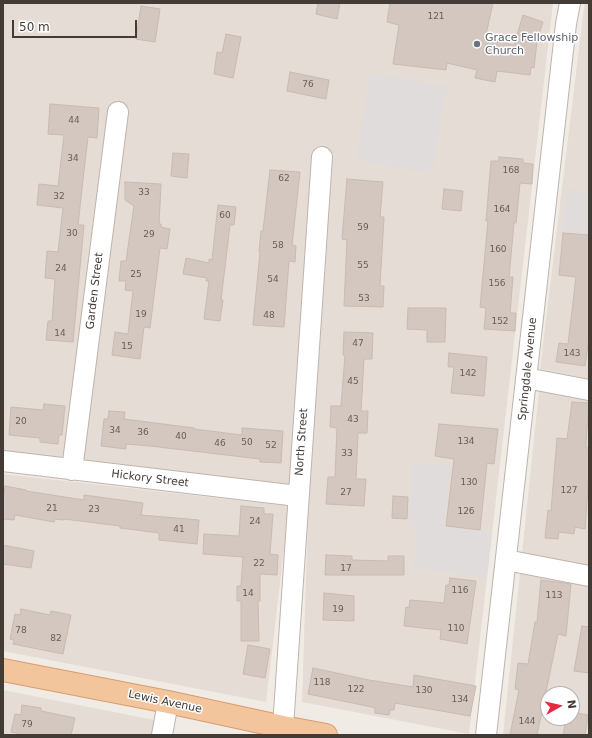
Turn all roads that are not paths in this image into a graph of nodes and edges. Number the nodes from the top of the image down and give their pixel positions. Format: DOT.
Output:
graph roads {
  1 [pos="570,3"];
  2 [pos="118,112"];
  3 [pos="322,156"];
  4 [pos="526,378"];
  5 [pos="589,390"];
  6 [pos="3,461"];
  7 [pos="72,470"];
  8 [pos="298,496"];
  9 [pos="506,560"];
  10 [pos="589,576"];
  11 [pos="3,670"];
  12 [pos="168,702"];
  13 [pos="283,727"];
  14 [pos="162,735"];
  15 [pos="326,735"];
  16 [pos="486,735"];
  1 -- 4 [label="street, Springdale Avenue"];
  2 -- 7 [label="street, Garden Street"];
  3 -- 8 [label="street, North Street"];
  4 -- 5 [label="street"];
  4 -- 9 [label="street, Springdale Avenue"];
  6 -- 7 [label="street, Hickory Street"];
  7 -- 8 [label="street, Hickory Street"];
  8 -- 13 [label="street, North Street"];
  9 -- 10 [label="street"];
  9 -- 16 [label="street, Springdale Avenue"];
  11 -- 12 [label="main road, Lewis Avenue"];
  12 -- 13 [label="main road, Lewis Avenue"];
  12 -- 14 [label="street"];
  13 -- 15 [label="main road, Lewis Avenue"];
}
